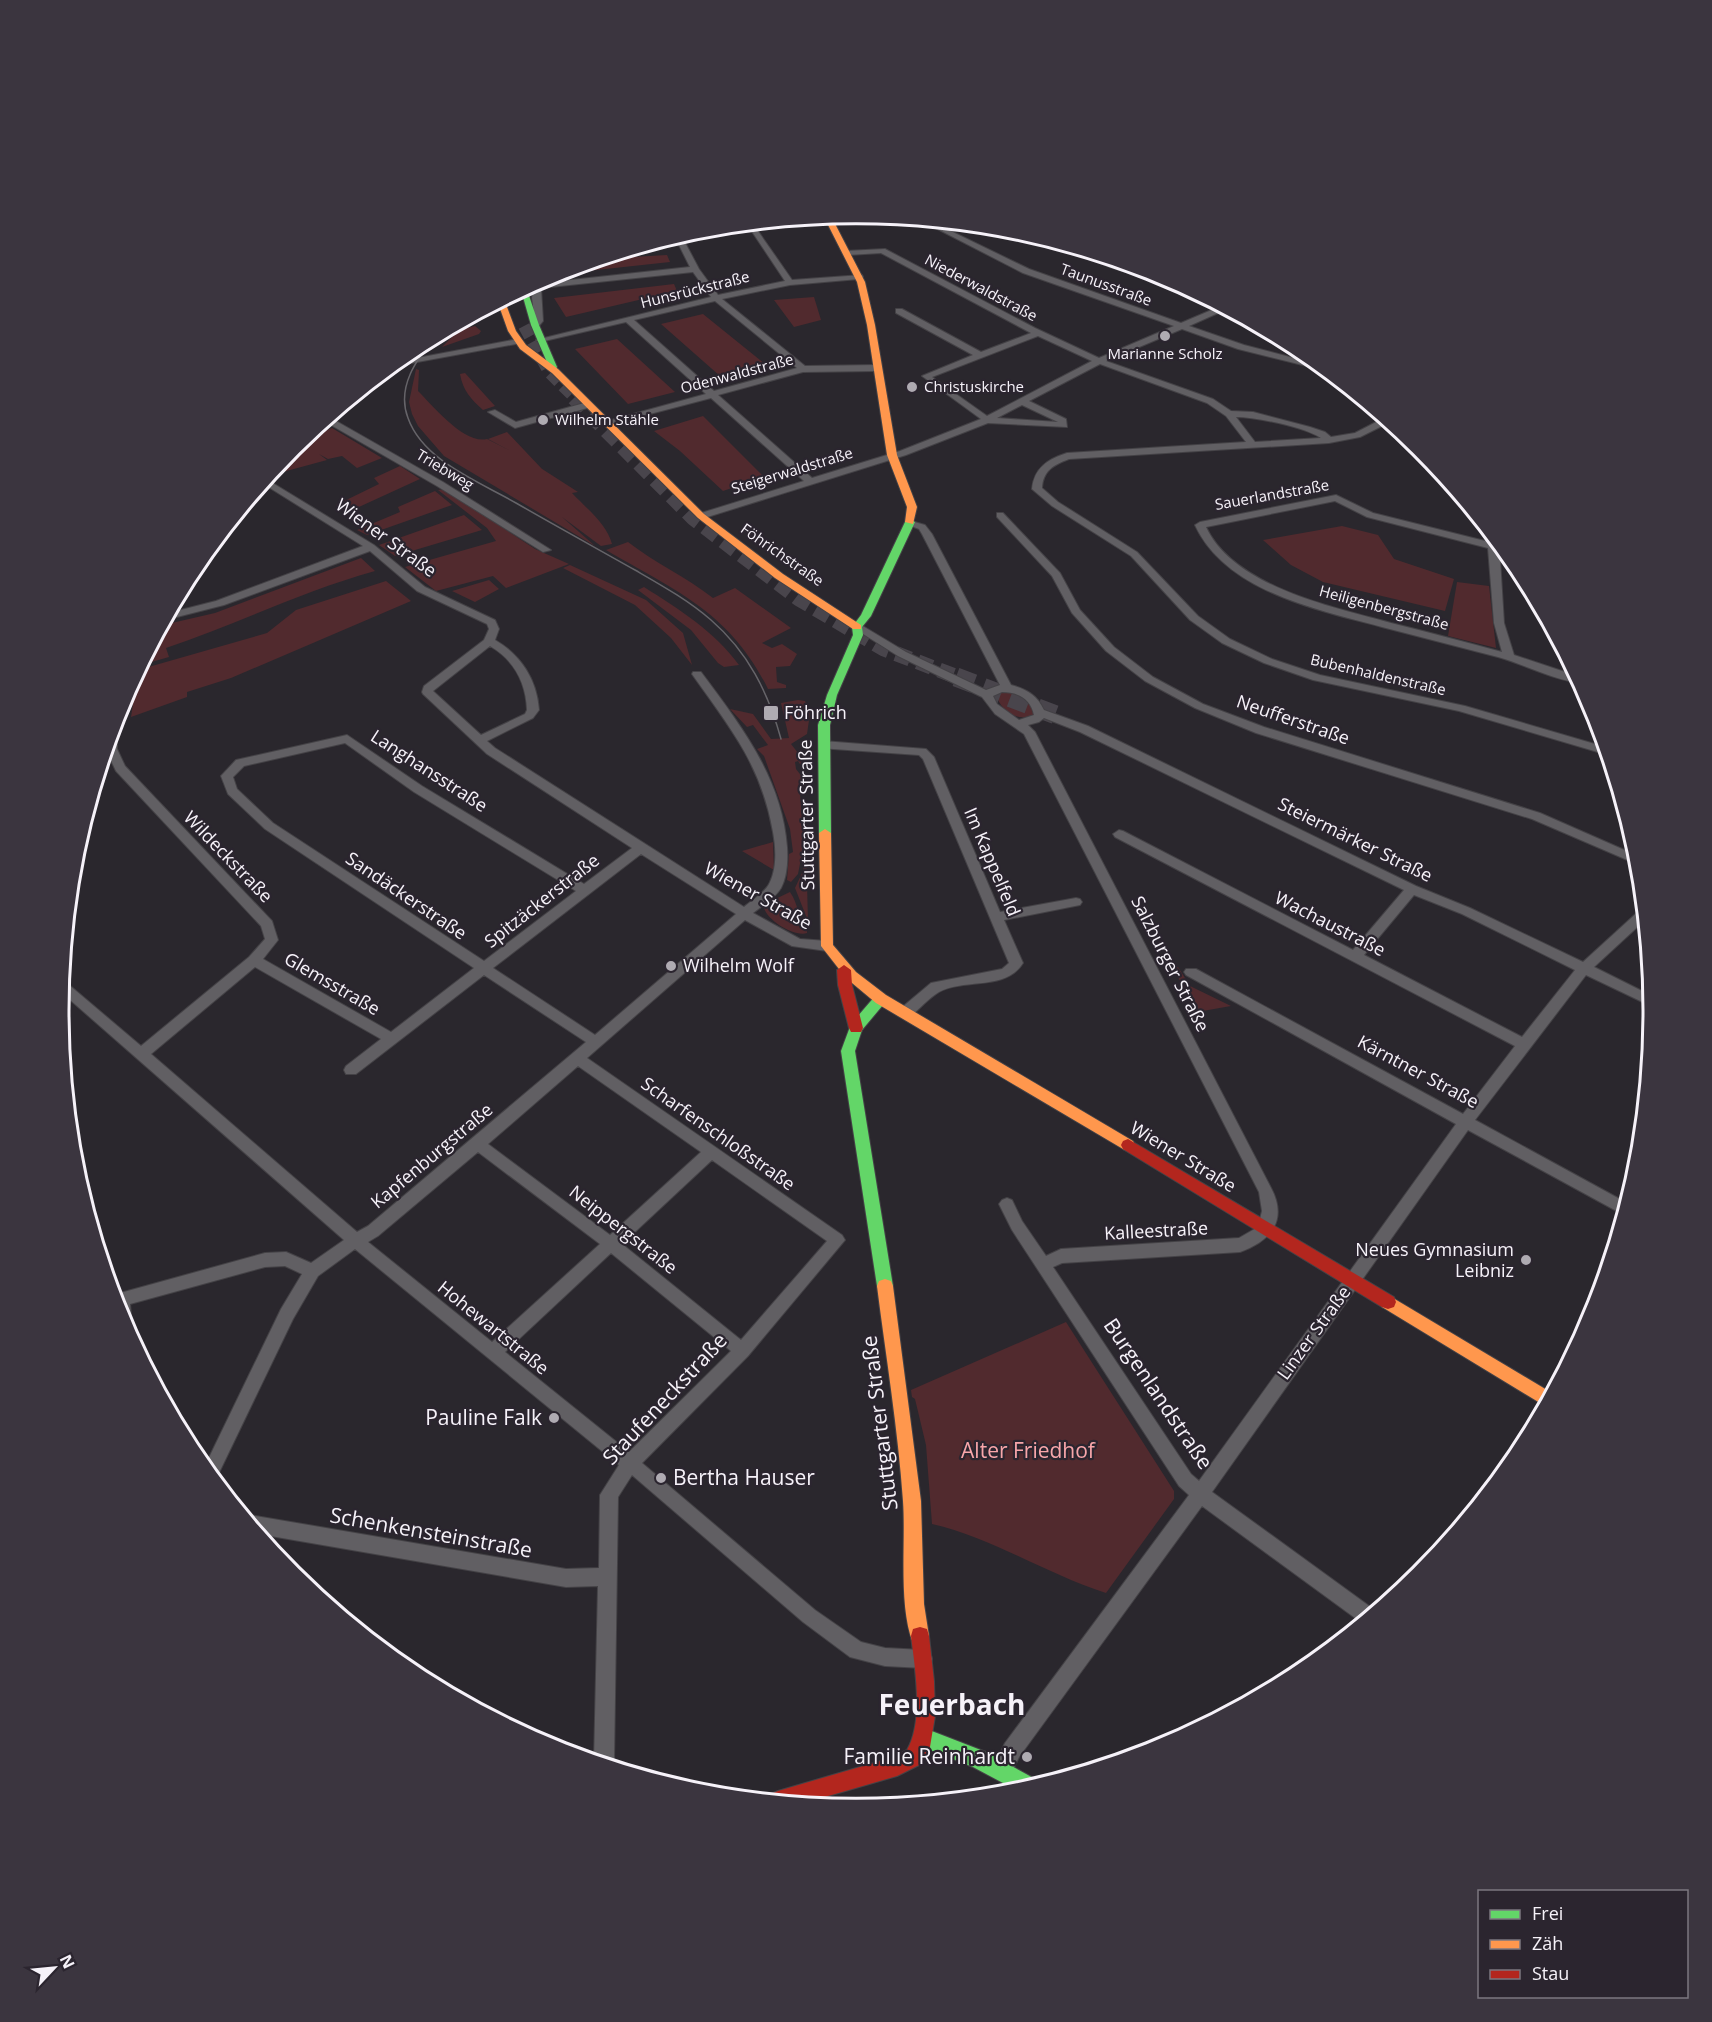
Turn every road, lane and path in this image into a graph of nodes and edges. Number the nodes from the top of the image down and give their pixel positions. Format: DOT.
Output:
graph roads {
  1 [pos="832,225"];
  2 [pos="942,229"];
  3 [pos="755,231"];
  4 [pos="682,244"];
  5 [pos="848,253"];
  6 [pos="695,269"];
  7 [pos="859,277"];
  8 [pos="790,283"];
  9 [pos="555,284"];
  10 [pos="536,292"];
  11 [pos="525,297"];
  12 [pos="716,298"];
  13 [pos="517,301"];
  14 [pos="505,306"];
  15 [pos="899,311"];
  16 [pos="1216,311"];
  17 [pos="628,320"];
  18 [pos="1183,326"];
  19 [pos="1037,333"];
  20 [pos="530,338"];
  21 [pos="980,355"];
  22 [pos="414,361"];
  23 [pos="1099,362"];
  24 [pos="1301,363"];
  25 [pos="877,368"];
  26 [pos="803,369"];
  27 [pos="711,395"];
  28 [pos="1023,402"];
  29 [pos="588,405"];
  30 [pos="492,412"];
  31 [pos="1229,414"];
  32 [pos="987,420"];
  33 [pos="333,423"];
  34 [pos="607,424"];
  35 [pos="1380,424"];
  36 [pos="1329,440"];
  37 [pos="1252,444"];
  38 [pos="892,457"];
  39 [pos="809,481"];
  40 [pos="272,484"];
  41 [pos="1000,515"];
  42 [pos="701,516"];
  43 [pos="911,524"];
  44 [pos="1201,530"];
  45 [pos="1486,540"];
  46 [pos="371,546"];
  47 [pos="546,550"];
  48 [pos="1495,553"];
  49 [pos="176,615"];
  50 [pos="857,627"];
  51 [pos="489,641"];
  52 [pos="1509,657"];
  53 [pos="697,674"];
  54 [pos="1568,676"];
  55 [pos="1006,687"];
  56 [pos="987,695"];
  57 [pos="1041,713"];
  58 [pos="1020,723"];
  59 [pos="478,741"];
  60 [pos="823,745"];
  61 [pos="1598,749"];
  62 [pos="112,756"];
  63 [pos="240,763"];
  64 [pos="1119,834"];
  65 [pos="640,848"];
  66 [pos="1628,856"];
  67 [pos="1412,889"];
  68 [pos="584,890"];
  69 [pos="1076,902"];
  70 [pos="745,914"];
  71 [pos="996,917"];
  72 [pos="1637,919"];
  73 [pos="827,946"];
  74 [pos="1355,957"];
  75 [pos="254,960"];
  76 [pos="1585,968"];
  77 [pos="484,970"];
  78 [pos="844,970"];
  79 [pos="1191,972"];
  80 [pos="70,992"];
  81 [pos="1642,997"];
  82 [pos="881,999"];
  83 [pos="905,1012"];
  84 [pos="856,1028"];
  85 [pos="392,1039"];
  86 [pos="596,1042"];
  87 [pos="1525,1045"];
  88 [pos="141,1054"];
  89 [pos="577,1058"];
  90 [pos="351,1070"];
  91 [pos="1466,1120"];
  92 [pos="478,1144"];
  93 [pos="710,1153"];
  94 [pos="1007,1204"];
  95 [pos="1618,1205"];
  96 [pos="1267,1228"];
  97 [pos="357,1240"];
  98 [pos="837,1240"];
  99 [pos="610,1243"];
  100 [pos="1043,1264"];
  101 [pos="312,1271"];
  102 [pos="1352,1281"];
  103 [pos="124,1298"];
  104 [pos="742,1351"];
  105 [pos="493,1352"];
  106 [pos="1542,1397"];
  107 [pos="630,1463"];
  108 [pos="215,1466"];
  109 [pos="1201,1493"];
  110 [pos="261,1526"];
  111 [pos="606,1577"];
  112 [pos="1363,1613"];
  113 [pos="923,1659"];
  114 [pos="924,1738"];
  115 [pos="604,1756"];
  116 [pos="1003,1769"];
  117 [pos="1020,1781"];
  118 [pos="797,1795"];
  1 -- 5 [label="main road"];
  2 -- 18 [label="street, Taunusstraße"];
  3 -- 8 [label="street"];
  4 -- 6 [label="street"];
  5 -- 7 [label="main road"];
  5 -- 19 [label="street, Niederwaldstraße"];
  6 -- 9 [label="street"];
  6 -- 12 [label="street"];
  7 -- 8 [label="street, Hunsrückstraße"];
  7 -- 25 [label="main road"];
  8 -- 12 [label="street, Hunsrückstraße"];
  10 -- 20 [label="street"];
  11 -- 20 [label="main road"];
  12 -- 17 [label="street, Hunsrückstraße"];
  12 -- 26 [label="street"];
  13 -- 20 [label="main road"];
  14 -- 20 [label="main road"];
  15 -- 21 [label="street"];
  16 -- 18 [label="street, Steigerwaldstraße"];
  17 -- 20 [label="street, Hunsrückstraße"];
  17 -- 27 [label="street"];
  18 -- 23 [label="street, Steigerwaldstraße"];
  18 -- 24 [label="street, Taunusstraße"];
  19 -- 21 [label="street"];
  19 -- 23 [label="street, Niederwaldstraße"];
  20 -- 22 [label="street"];
  20 -- 29 [label="main road, Föhrichstraße"];
  21 -- 32 [label="street"];
  23 -- 28 [label="street, Steigerwaldstraße"];
  23 -- 31 [label="street, Niederwaldstraße"];
  25 -- 26 [label="street, Odenwaldstraße"];
  25 -- 38 [label="main road"];
  26 -- 27 [label="street, Odenwaldstraße"];
  27 -- 34 [label="street, Odenwaldstraße"];
  27 -- 39 [label="street"];
  28 -- 32 [label="street, Steigerwaldstraße"];
  28 -- 32 [label="street"];
  29 -- 30 [label="street"];
  29 -- 34 [label="main road, Föhrichstraße"];
  31 -- 36 [label="street"];
  31 -- 37 [label="street"];
  32 -- 38 [label="street, Steigerwaldstraße"];
  33 -- 47 [label="street, Triebweg"];
  34 -- 42 [label="main road, Föhrichstraße"];
  35 -- 36 [label="street"];
  36 -- 37 [label="street"];
  37 -- 61 [label="street, Bubenhaldenstraße"];
  38 -- 39 [label="street, Steigerwaldstraße"];
  38 -- 43 [label="main road"];
  39 -- 42 [label="street, Steigerwaldstraße"];
  40 -- 46 [label="street, Wiener Straße"];
  41 -- 66 [label="street, Neufferstraße"];
  42 -- 50 [label="main road, Föhrichstraße"];
  43 -- 50 [label="main road, Stuttgarter Straße"];
  43 -- 55 [label="street"];
  44 -- 45 [label="street, Sauerlandstraße"];
  44 -- 52 [label="street, Heiligenbergstraße"];
  46 -- 49 [label="street"];
  46 -- 51 [label="street, Wiener Straße"];
  48 -- 52 [label="street"];
  50 -- 56 [label="street, Föhrichstraße"];
  50 -- 60 [label="main road, Stuttgarter Straße"];
  51 -- 59 [label="street"];
  51 -- 59 [label="street, Wiener Straße"];
  52 -- 54 [label="street, Heiligenbergstraße"];
  53 -- 70 [label="street, Kapfenburgstraße"];
  55 -- 56 [label="street"];
  55 -- 57 [label="street"];
  56 -- 58 [label="street, Föhrichstraße"];
  57 -- 58 [label="street"];
  57 -- 67 [label="street, Steiermärker Straße"];
  58 -- 96 [label="street, Salzburger Straße"];
  59 -- 65 [label="street, Wiener Straße"];
  60 -- 71 [label="street, Im Kappelfeld"];
  60 -- 73 [label="main road, Stuttgarter Straße"];
  62 -- 75 [label="street, Wildeckstraße"];
  63 -- 68 [label="street, Langhansstraße"];
  63 -- 77 [label="street, Sandäckerstraße"];
  64 -- 74 [label="street, Wachaustraße"];
  65 -- 68 [label="street, Spitzäckerstraße"];
  65 -- 70 [label="street, Wiener Straße"];
  67 -- 74 [label="street"];
  67 -- 76 [label="street, Steiermärker Straße"];
  68 -- 77 [label="street, Spitzäckerstraße"];
  69 -- 71 [label="street"];
  70 -- 73 [label="street, Wiener Straße"];
  70 -- 86 [label="street, Kapfenburgstraße"];
  71 -- 83 [label="street, Im Kappelfeld"];
  72 -- 76 [label="street, Linzer Straße"];
  73 -- 78 [label="main road, Wiener Straße"];
  74 -- 87 [label="street, Wachaustraße"];
  75 -- 85 [label="street, Glemsstraße"];
  75 -- 88 [label="street, Wildeckstraße"];
  76 -- 81 [label="street, Steiermärker Straße"];
  76 -- 87 [label="street, Linzer Straße"];
  77 -- 85 [label="street, Spitzäckerstraße"];
  77 -- 86 [label="street, Sandäckerstraße"];
  78 -- 82 [label="main road, Wiener Straße"];
  78 -- 84 [label="main road"];
  79 -- 91 [label="street, Kärntner Straße"];
  80 -- 88 [label="street, Hohewartstraße"];
  82 -- 83 [label="main road, Wiener Straße"];
  82 -- 84 [label="main road, Stuttgarter Straße"];
  83 -- 96 [label="main road, Wiener Straße"];
  84 -- 113 [label="main road, Stuttgarter Straße"];
  85 -- 90 [label="street, Spitzäckerstraße"];
  86 -- 89 [label="street, Kapfenburgstraße"];
  87 -- 91 [label="street, Linzer Straße"];
  88 -- 97 [label="street, Hohewartstraße"];
  89 -- 92 [label="street, Kapfenburgstraße"];
  89 -- 93 [label="street, Scharfenschloßstraße"];
  91 -- 95 [label="street, Kärntner Straße"];
  91 -- 102 [label="street, Linzer Straße"];
  92 -- 97 [label="street, Kapfenburgstraße"];
  92 -- 99 [label="street, Neippergstraße"];
  93 -- 98 [label="street, Scharfenschloßstraße"];
  93 -- 99 [label="street"];
  94 -- 100 [label="street, Burgenlandstraße"];
  96 -- 100 [label="street, Kalleestraße"];
  96 -- 102 [label="main road, Wiener Straße"];
  97 -- 101 [label="street, Kapfenburgstraße"];
  97 -- 105 [label="street, Hohewartstraße"];
  98 -- 104 [label="street, Staufeneckstraße"];
  99 -- 104 [label="street, Neippergstraße"];
  99 -- 105 [label="street"];
  100 -- 109 [label="street, Burgenlandstraße"];
  101 -- 103 [label="street"];
  101 -- 108 [label="street, Kapfenburgstraße"];
  102 -- 106 [label="main road, Wiener Straße"];
  102 -- 109 [label="street, Linzer Straße"];
  104 -- 107 [label="street, Staufeneckstraße"];
  105 -- 107 [label="street, Hohewartstraße"];
  107 -- 111 [label="street, Staufeneckstraße"];
  107 -- 113 [label="street, Hohewartstraße"];
  109 -- 112 [label="street, Burgenlandstraße"];
  109 -- 116 [label="street, Linzer Straße"];
  110 -- 111 [label="street, Schenkensteinstraße"];
  111 -- 115 [label="street, Staufeneckstraße"];
  113 -- 114 [label="main road, Stuttgarter Straße"];
  114 -- 116 [label="main road"];
  114 -- 118 [label="main road"];
  116 -- 117 [label="main road"];
}
